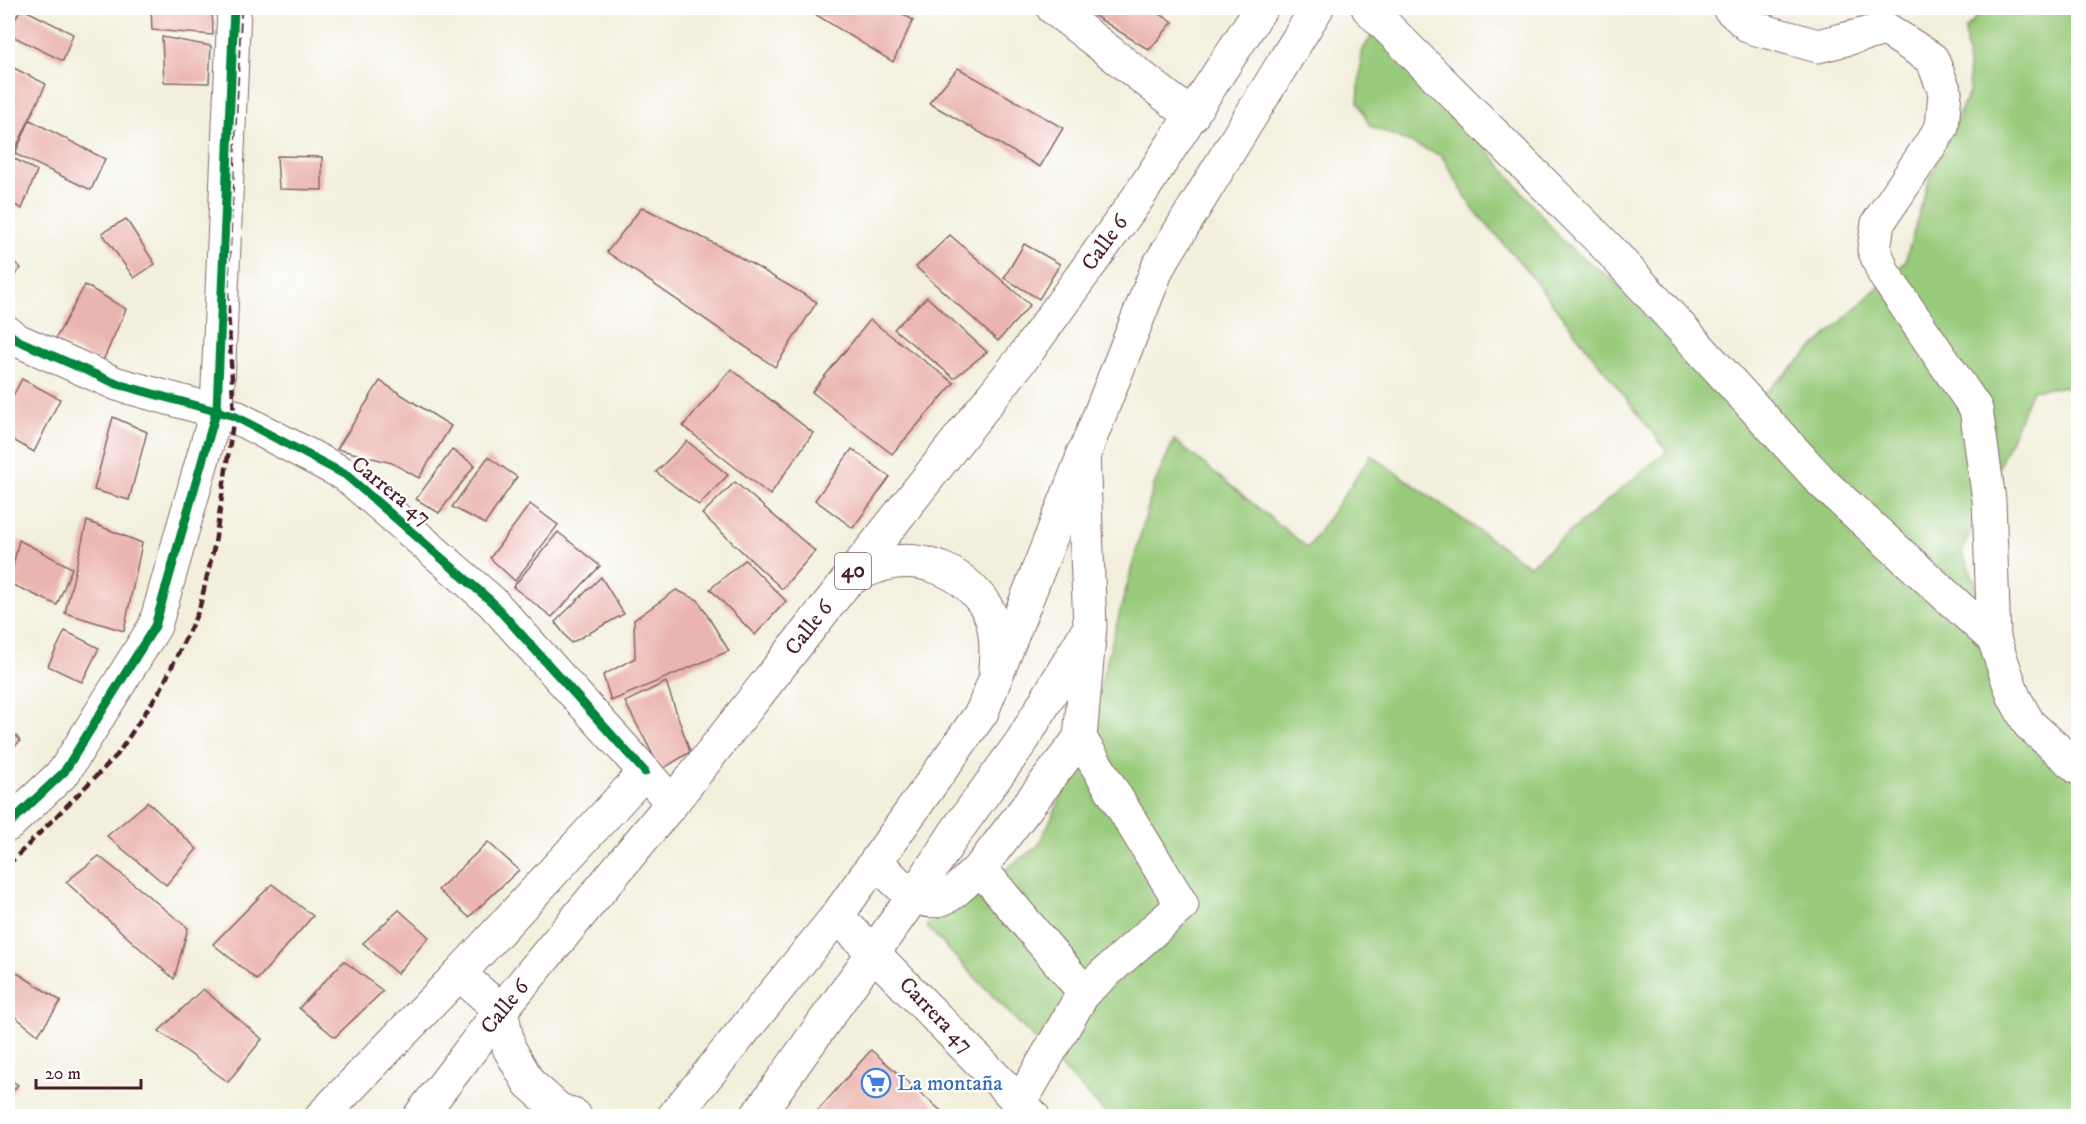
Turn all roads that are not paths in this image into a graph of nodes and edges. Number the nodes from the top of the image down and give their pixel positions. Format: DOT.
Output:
graph roads {
  1 [pos="234,8"];
  2 [pos="1053,8"];
  3 [pos="1261,8"];
  4 [pos="1317,8"];
  5 [pos="1368,8"];
  6 [pos="1729,8"];
  7 [pos="1192,116"];
  8 [pos="8,333"];
  9 [pos="217,409"];
  10 [pos="1083,453"];
  11 [pos="830,600"];
  12 [pos="1090,627"];
  13 [pos="1994,639"];
  14 [pos="982,712"];
  15 [pos="1080,738"];
  16 [pos="2079,768"];
  17 [pos="645,772"];
  18 [pos="672,803"];
  19 [pos="8,825"];
  20 [pos="877,862"];
  21 [pos="980,867"];
  22 [pos="913,897"];
  23 [pos="837,916"];
  24 [pos="873,951"];
  25 [pos="459,974"];
  26 [pos="1084,992"];
  27 [pos="501,1010"];
  28 [pos="1027,1110"];
  29 [pos="322,1116"];
  30 [pos="420,1116"];
  31 [pos="575,1116"];
  32 [pos="674,1116"];
  33 [pos="757,1116"];
  1 -- 9 [label="main road"];
  2 -- 7 [label="main road"];
  3 -- 7 [label="main road, Calle 6 / 40"];
  4 -- 10 [label="main road"];
  5 -- 13 [label="main road"];
  6 -- 13 [label="main road"];
  7 -- 11 [label="main road, Calle 6 / 40"];
  8 -- 9 [label="main road, Carrera 47"];
  9 -- 17 [label="main road, Carrera 47"];
  9 -- 19 [label="main road"];
  10 -- 12 [label="main road"];
  10 -- 14 [label="main road"];
  11 -- 14 [label="main road"];
  11 -- 18 [label="main road, Calle 6 / 40"];
  12 -- 15 [label="main road"];
  12 -- 22 [label="main road"];
  13 -- 16 [label="main road"];
  14 -- 20 [label="main road"];
  15 -- 21 [label="main road"];
  15 -- 26 [label="main road"];
  17 -- 18 [label="main road, Carrera 47"];
  17 -- 25 [label="main road"];
  18 -- 27 [label="main road, Calle 6 / 40"];
  20 -- 22 [label="main road"];
  20 -- 23 [label="main road"];
  21 -- 22 [label="main road"];
  21 -- 26 [label="main road"];
  22 -- 24 [label="main road"];
  23 -- 24 [label="main road, Carrera 47"];
  23 -- 32 [label="main road"];
  24 -- 28 [label="main road, Carrera 47"];
  24 -- 33 [label="main road"];
  25 -- 27 [label="main road"];
  25 -- 29 [label="main road"];
  26 -- 28 [label="main road"];
  27 -- 30 [label="main road, Calle 6 / 40"];
  27 -- 31 [label="main road"];
}
